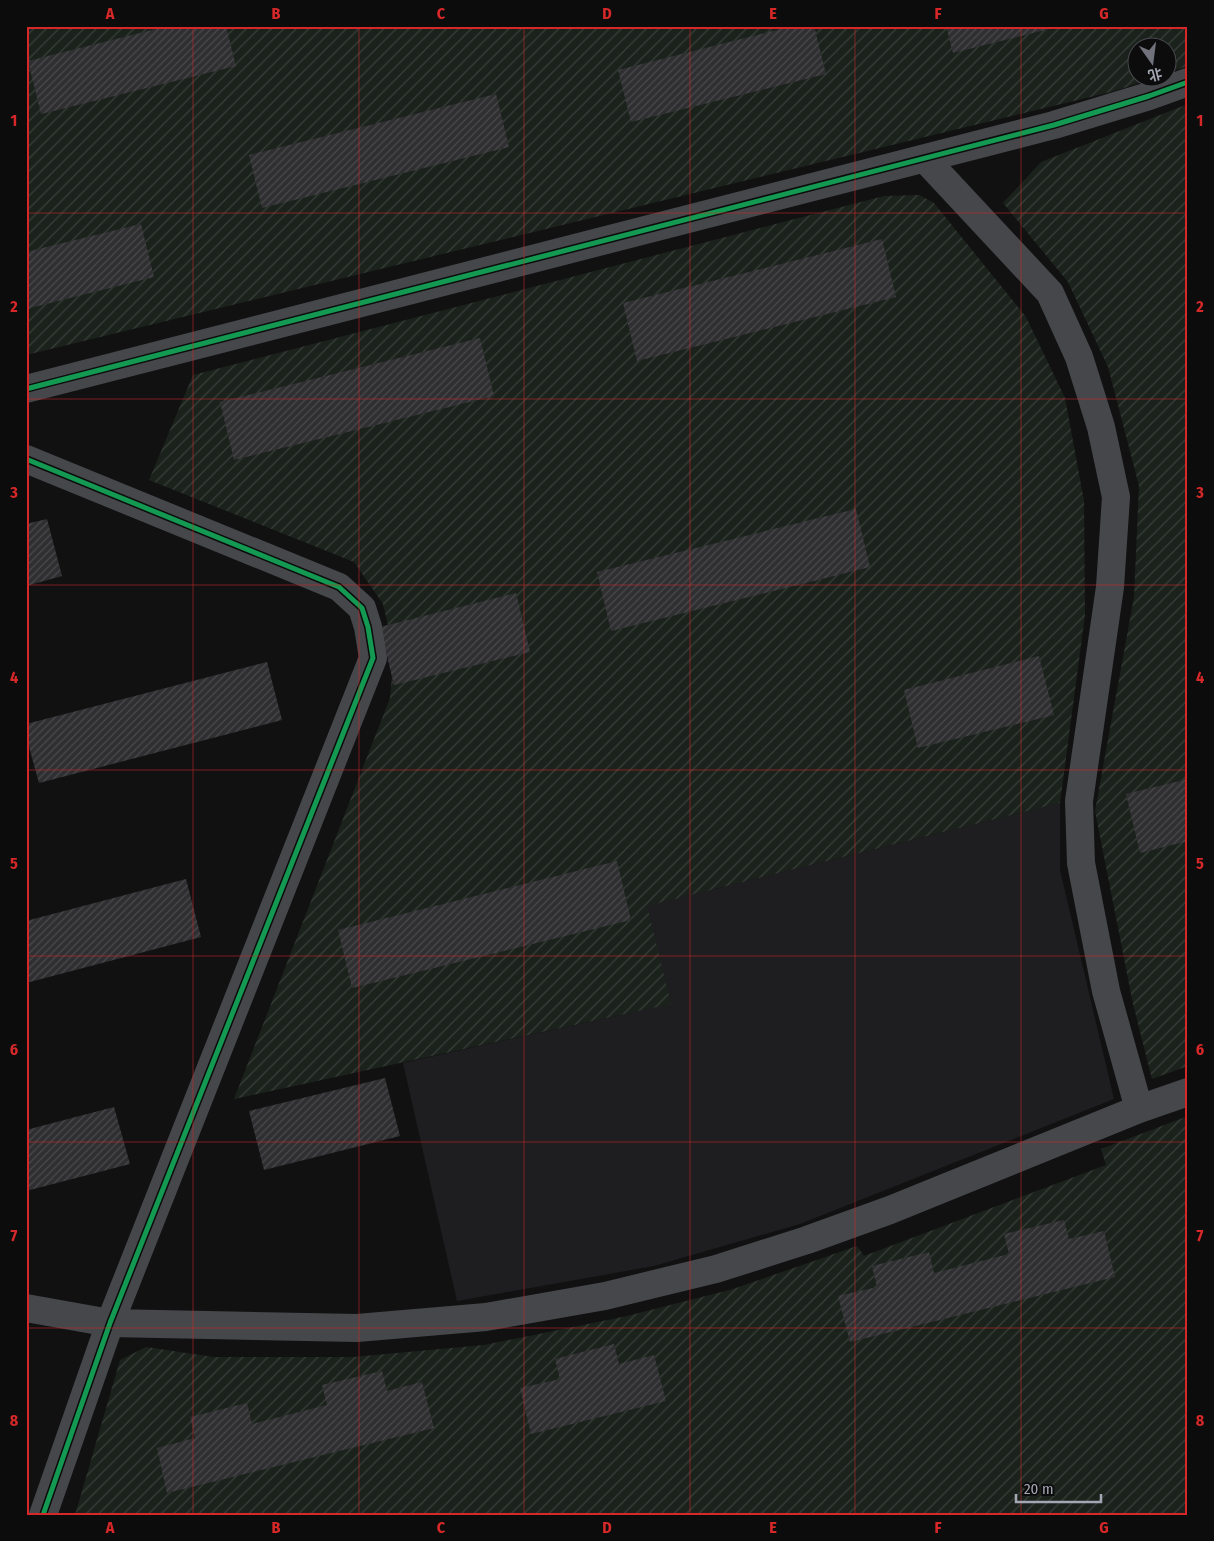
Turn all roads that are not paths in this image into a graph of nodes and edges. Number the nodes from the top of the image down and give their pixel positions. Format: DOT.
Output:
graph roads {
  1 [pos="1188,82"];
  2 [pos="924,159"];
  3 [pos="26,388"];
  4 [pos="26,459"];
  5 [pos="1188,1092"];
  6 [pos="1139,1108"];
  7 [pos="26,1308"];
  8 [pos="110,1323"];
  9 [pos="42,1515"];
  1 -- 2 [label="street"];
  2 -- 3 [label="street"];
  2 -- 6 [label="street"];
  4 -- 8 [label="street"];
  5 -- 6 [label="street"];
  6 -- 8 [label="street"];
  7 -- 8 [label="street"];
  8 -- 9 [label="street"];
}
